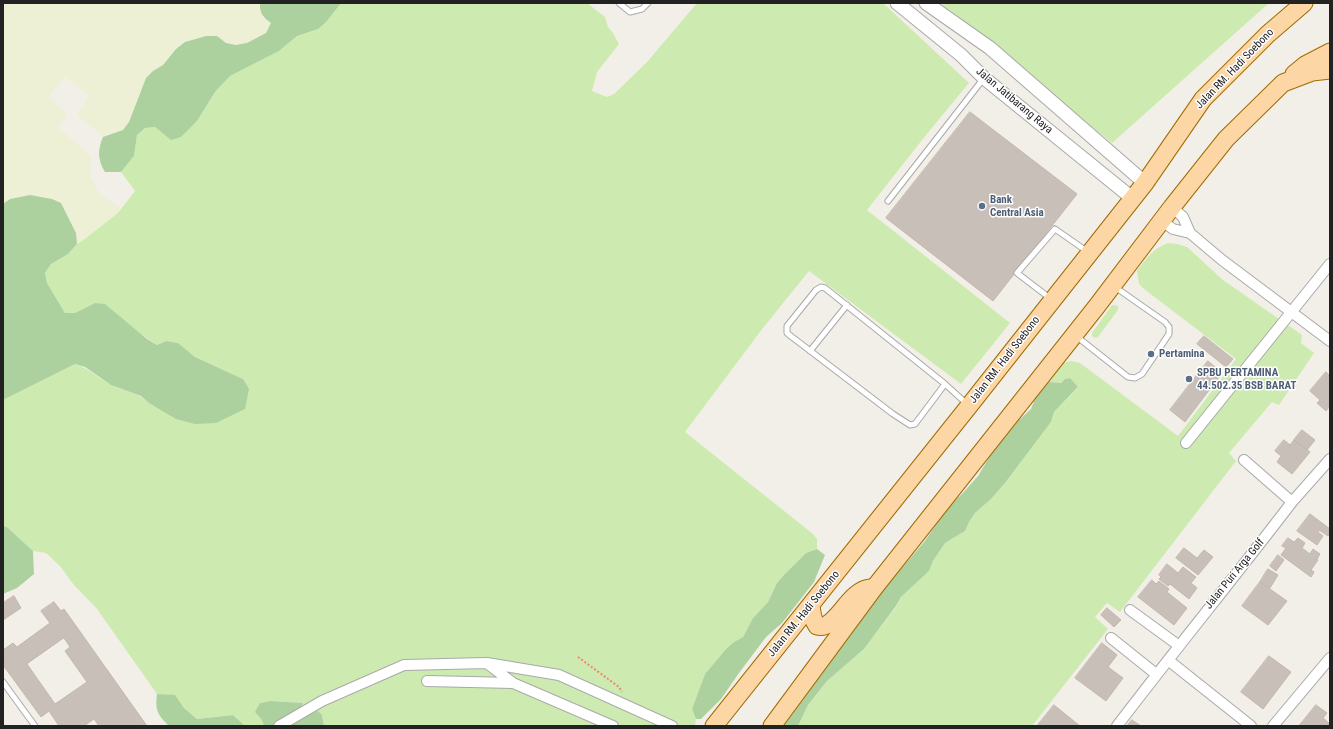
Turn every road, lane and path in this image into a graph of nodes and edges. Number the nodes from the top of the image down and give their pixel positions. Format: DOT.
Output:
graph roads {
  1 [pos="619,3"];
  2 [pos="648,3"];
  3 [pos="898,3"];
  4 [pos="926,3"];
  5 [pos="1304,3"];
  6 [pos="972,36"];
  7 [pos="1330,52"];
  8 [pos="961,55"];
  9 [pos="1330,70"];
  10 [pos="984,78"];
  11 [pos="1283,83"];
  12 [pos="1145,182"];
  13 [pos="1132,198"];
  14 [pos="888,202"];
  15 [pos="1172,207"];
  16 [pos="1162,221"];
  17 [pos="1190,233"];
  18 [pos="1089,252"];
  19 [pos="1330,264"];
  20 [pos="1113,285"];
  21 [pos="1052,300"];
  22 [pos="847,305"];
  23 [pos="1291,312"];
  24 [pos="1074,335"];
  25 [pos="1330,341"];
  26 [pos="810,351"];
  27 [pos="945,384"];
  28 [pos="969,406"];
  29 [pos="1186,443"];
  30 [pos="1330,459"];
  31 [pos="1244,460"];
  32 [pos="1292,502"];
  33 [pos="874,588"];
  34 [pos="811,605"];
  35 [pos="1130,610"];
  36 [pos="1111,638"];
  37 [pos="1178,645"];
  38 [pos="1330,658"];
  39 [pos="1168,660"];
  40 [pos="487,663"];
  41 [pos="1156,674"];
  42 [pos="427,681"];
  43 [pos="3,682"];
  44 [pos="513,683"];
  45 [pos="35,726"];
  46 [pos="279,726"];
  47 [pos="613,726"];
  48 [pos="672,726"];
  49 [pos="714,726"];
  50 [pos="772,726"];
  51 [pos="1117,726"];
  52 [pos="1251,726"];
  53 [pos="1273,726"];
  1 -- 2 [label="lane"];
  3 -- 8 [label="street, Jalan Jatibarang Raya"];
  4 -- 6 [label="street"];
  5 -- 12 [label="main road, Jalan RM. Hadi Soebono"];
  6 -- 8 [label="street"];
  6 -- 12 [label="street"];
  7 -- 11 [label="main road"];
  8 -- 10 [label="street, Jalan Jatibarang Raya"];
  9 -- 11 [label="main road"];
  10 -- 13 [label="street, Jalan Jatibarang Raya"];
  10 -- 14 [label="lane"];
  11 -- 15 [label="main road"];
  12 -- 13 [label="main road, Jalan RM. Hadi Soebono"];
  13 -- 18 [label="main road, Jalan RM. Hadi Soebono"];
  15 -- 16 [label="main road"];
  15 -- 17 [label="street"];
  16 -- 17 [label="street"];
  16 -- 20 [label="main road"];
  17 -- 23 [label="street"];
  18 -- 21 [label="main road, Jalan RM. Hadi Soebono"];
  18 -- 21 [label="lane"];
  19 -- 23 [label="street"];
  20 -- 24 [label="main road"];
  20 -- 24 [label="lane"];
  21 -- 28 [label="main road, Jalan RM. Hadi Soebono"];
  22 -- 26 [label="lane"];
  22 -- 26 [label="lane"];
  22 -- 27 [label="lane"];
  23 -- 25 [label="street"];
  23 -- 29 [label="street"];
  24 -- 33 [label="main road"];
  26 -- 27 [label="lane"];
  27 -- 28 [label="lane"];
  28 -- 34 [label="main road, Jalan RM. Hadi Soebono"];
  30 -- 32 [label="street, Jalan Puri Arga Golf"];
  31 -- 32 [label="street"];
  32 -- 37 [label="street, Jalan Puri Arga Golf"];
  33 -- 34 [label="main road"];
  33 -- 50 [label="main road"];
  34 -- 49 [label="main road, Jalan RM. Hadi Soebono"];
  35 -- 37 [label="street"];
  36 -- 41 [label="street"];
  37 -- 39 [label="street, Jalan Puri Arga Golf"];
  38 -- 53 [label="street"];
  39 -- 41 [label="street, Jalan Puri Arga Golf"];
  39 -- 52 [label="street"];
  40 -- 44 [label="street"];
  40 -- 46 [label="street"];
  40 -- 48 [label="street"];
  41 -- 51 [label="street, Jalan Puri Arga Golf"];
  42 -- 44 [label="street"];
  43 -- 45 [label="lane"];
  44 -- 47 [label="street"];
}
